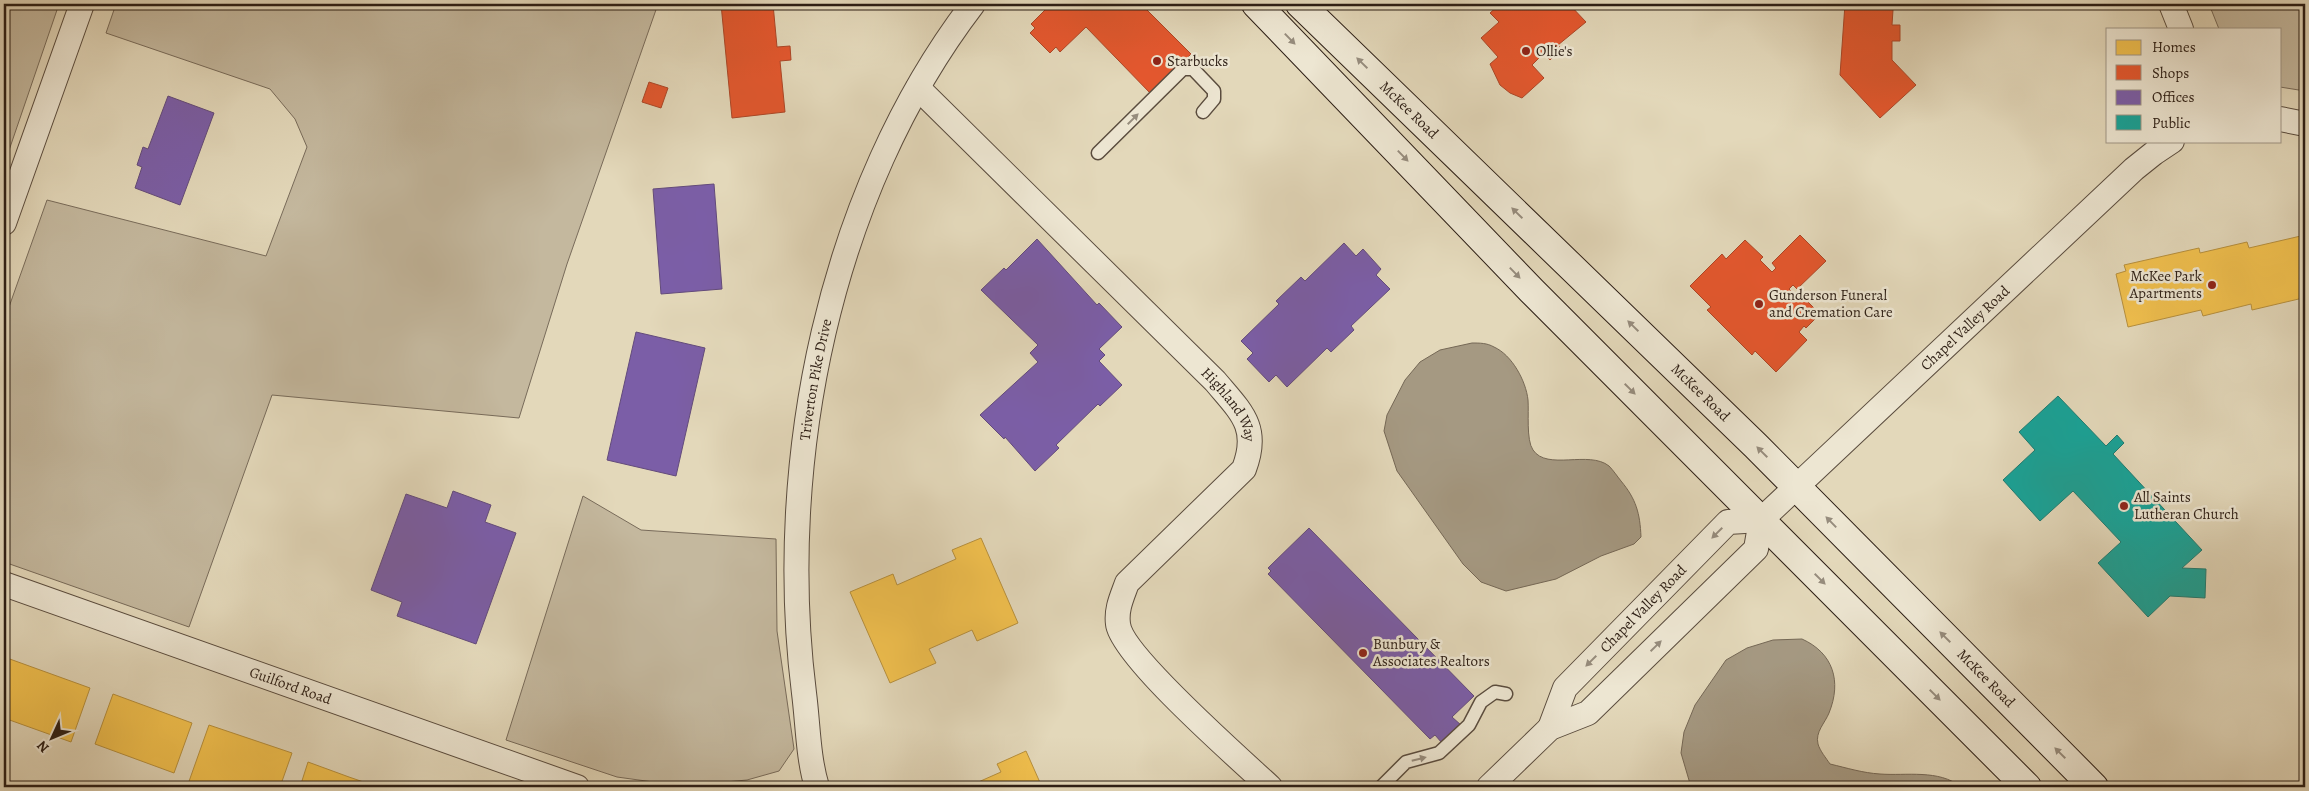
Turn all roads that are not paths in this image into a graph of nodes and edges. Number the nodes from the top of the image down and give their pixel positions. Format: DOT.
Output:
graph roads {
  1 [pos="82,4"];
  2 [pos="973,4"];
  3 [pos="1256,4"];
  4 [pos="1300,4"];
  5 [pos="2171,4"];
  6 [pos="2181,28"];
  7 [pos="918,88"];
  8 [pos="1203,112"];
  9 [pos="2282,119"];
  10 [pos="2305,124"];
  11 [pos="2170,142"];
  12 [pos="1098,153"];
  13 [pos="4,223"];
  14 [pos="1796,486"];
  15 [pos="1761,520"];
  16 [pos="4,584"];
  17 [pos="1506,694"];
  18 [pos="1550,728"];
  19 [pos="550,783"];
  20 [pos="811,786"];
  21 [pos="577,787"];
  22 [pos="1270,787"];
  23 [pos="1381,787"];
  24 [pos="1489,787"];
  25 [pos="2027,787"];
  26 [pos="2094,787"];
  1 -- 13 [label="street"];
  2 -- 7 [label="street, Triverton Pike Drive"];
  3 -- 15 [label="main road, one-way"];
  14 -- 4 [label="main road, McKee Road, one-way"];
  5 -- 6 [label="street"];
  7 -- 20 [label="street, Triverton Pike Drive"];
  7 -- 22 [label="street, Highland Way"];
  12 -- 8 [label="lane, one-way"];
  9 -- 10 [label="street"];
  11 -- 14 [label="street, Chapel Valley Road"];
  14 -- 15 [label="street, Chapel Valley Road"];
  26 -- 14 [label="main road, McKee Road, one-way"];
  18 -- 15 [label="street, Chapel Valley Road, one-way"];
  15 -- 18 [label="street, Chapel Valley Road, one-way"];
  15 -- 25 [label="main road, one-way"];
  16 -- 19 [label="street, Guilford Road"];
  23 -- 17 [label="lane, one-way"];
  18 -- 24 [label="street, Chapel Valley Road"];
  19 -- 21 [label="street, Guilford Road"];
}
